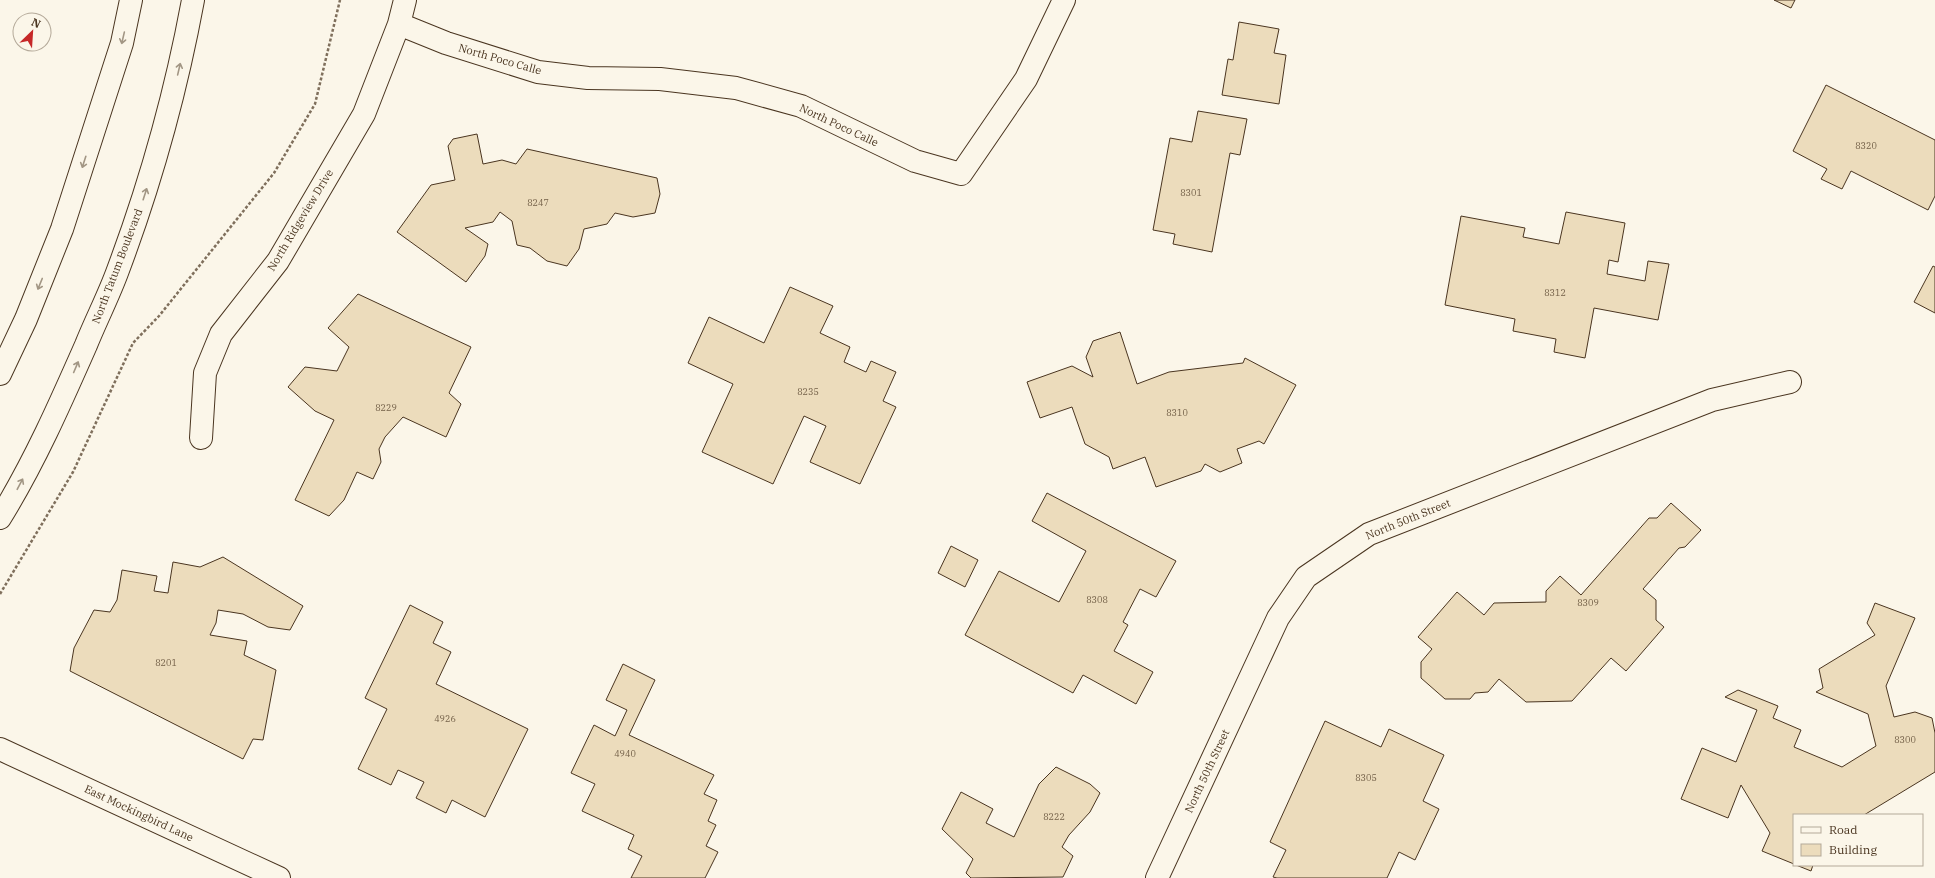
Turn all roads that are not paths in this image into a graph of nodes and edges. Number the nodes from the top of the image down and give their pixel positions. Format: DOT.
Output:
graph roads {
  1 [pos="131,0"];
  2 [pos="193,0"];
  3 [pos="405,0"];
  4 [pos="1064,0"];
  5 [pos="399,24"];
  6 [pos="0,374"];
  7 [pos="1790,382"];
  8 [pos="201,438"];
  9 [pos="0,518"];
  10 [pos="0,749"];
  11 [pos="278,878"];
  12 [pos="1157,878"];
  1 -- 6 [label="street, one-way"];
  9 -- 2 [label="street, North Tatum Boulevard, one-way"];
  3 -- 5 [label="street, North Ridgeview Drive"];
  4 -- 5 [label="street, North Poco Calle"];
  5 -- 8 [label="street, North Ridgeview Drive"];
  7 -- 12 [label="street, North 50th Street"];
  10 -- 11 [label="street, East Mockingbird Lane"];
}
